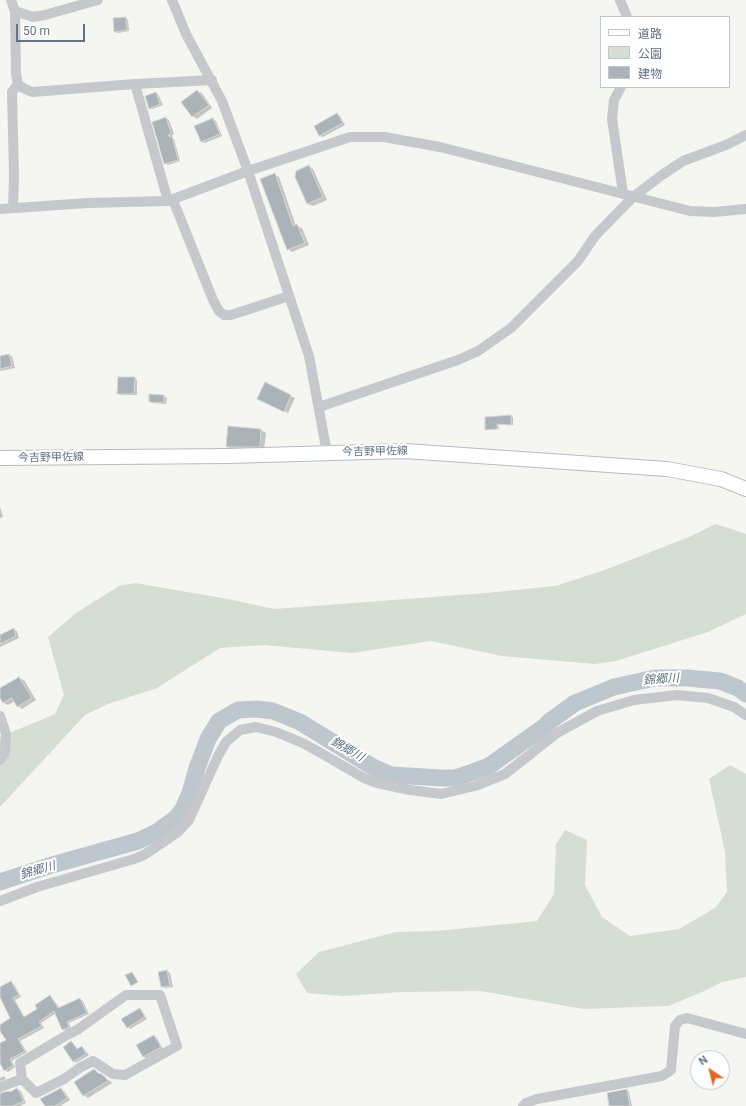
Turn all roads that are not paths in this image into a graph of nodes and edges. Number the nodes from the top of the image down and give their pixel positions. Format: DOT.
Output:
graph roads {
  1 [pos="12,0"];
  2 [pos="98,0"];
  3 [pos="172,0"];
  4 [pos="620,0"];
  5 [pos="15,11"];
  6 [pos="627,16"];
  7 [pos="212,80"];
  8 [pos="18,84"];
  9 [pos="135,84"];
  10 [pos="620,88"];
  11 [pos="746,136"];
  12 [pos="248,171"];
  13 [pos="628,195"];
  14 [pos="171,200"];
  15 [pos="0,208"];
  16 [pos="13,208"];
  17 [pos="746,209"];
  18 [pos="289,296"];
  19 [pos="319,407"];
  20 [pos="327,453"];
  21 [pos="0,458"];
  22 [pos="746,489"];
  23 [pos="746,715"];
  24 [pos="0,716"];
  25 [pos="0,760"];
  26 [pos="0,901"];
  27 [pos="746,1034"];
  28 [pos="22,1078"];
  29 [pos="0,1087"];
  30 [pos="523,1106"];
  1 -- 5 [label="street"];
  2 -- 5 [label="street"];
  3 -- 7 [label="street"];
  4 -- 6 [label="street"];
  5 -- 8 [label="street"];
  7 -- 9 [label="street"];
  7 -- 12 [label="street"];
  8 -- 9 [label="street"];
  8 -- 16 [label="street"];
  9 -- 14 [label="street"];
  10 -- 13 [label="street"];
  11 -- 13 [label="street"];
  12 -- 13 [label="street"];
  12 -- 14 [label="street"];
  12 -- 18 [label="street"];
  13 -- 17 [label="street"];
  13 -- 19 [label="street"];
  14 -- 16 [label="street"];
  14 -- 18 [label="street"];
  15 -- 16 [label="street"];
  18 -- 19 [label="street"];
  19 -- 20 [label="street"];
  20 -- 21 [label="main road, 今吉野甲佐線"];
  20 -- 22 [label="main road, 今吉野甲佐線"];
  23 -- 26 [label="street"];
  24 -- 25 [label="street"];
  27 -- 30 [label="street"];
  28 -- 28 [label="street"];
  28 -- 29 [label="street"];
}
